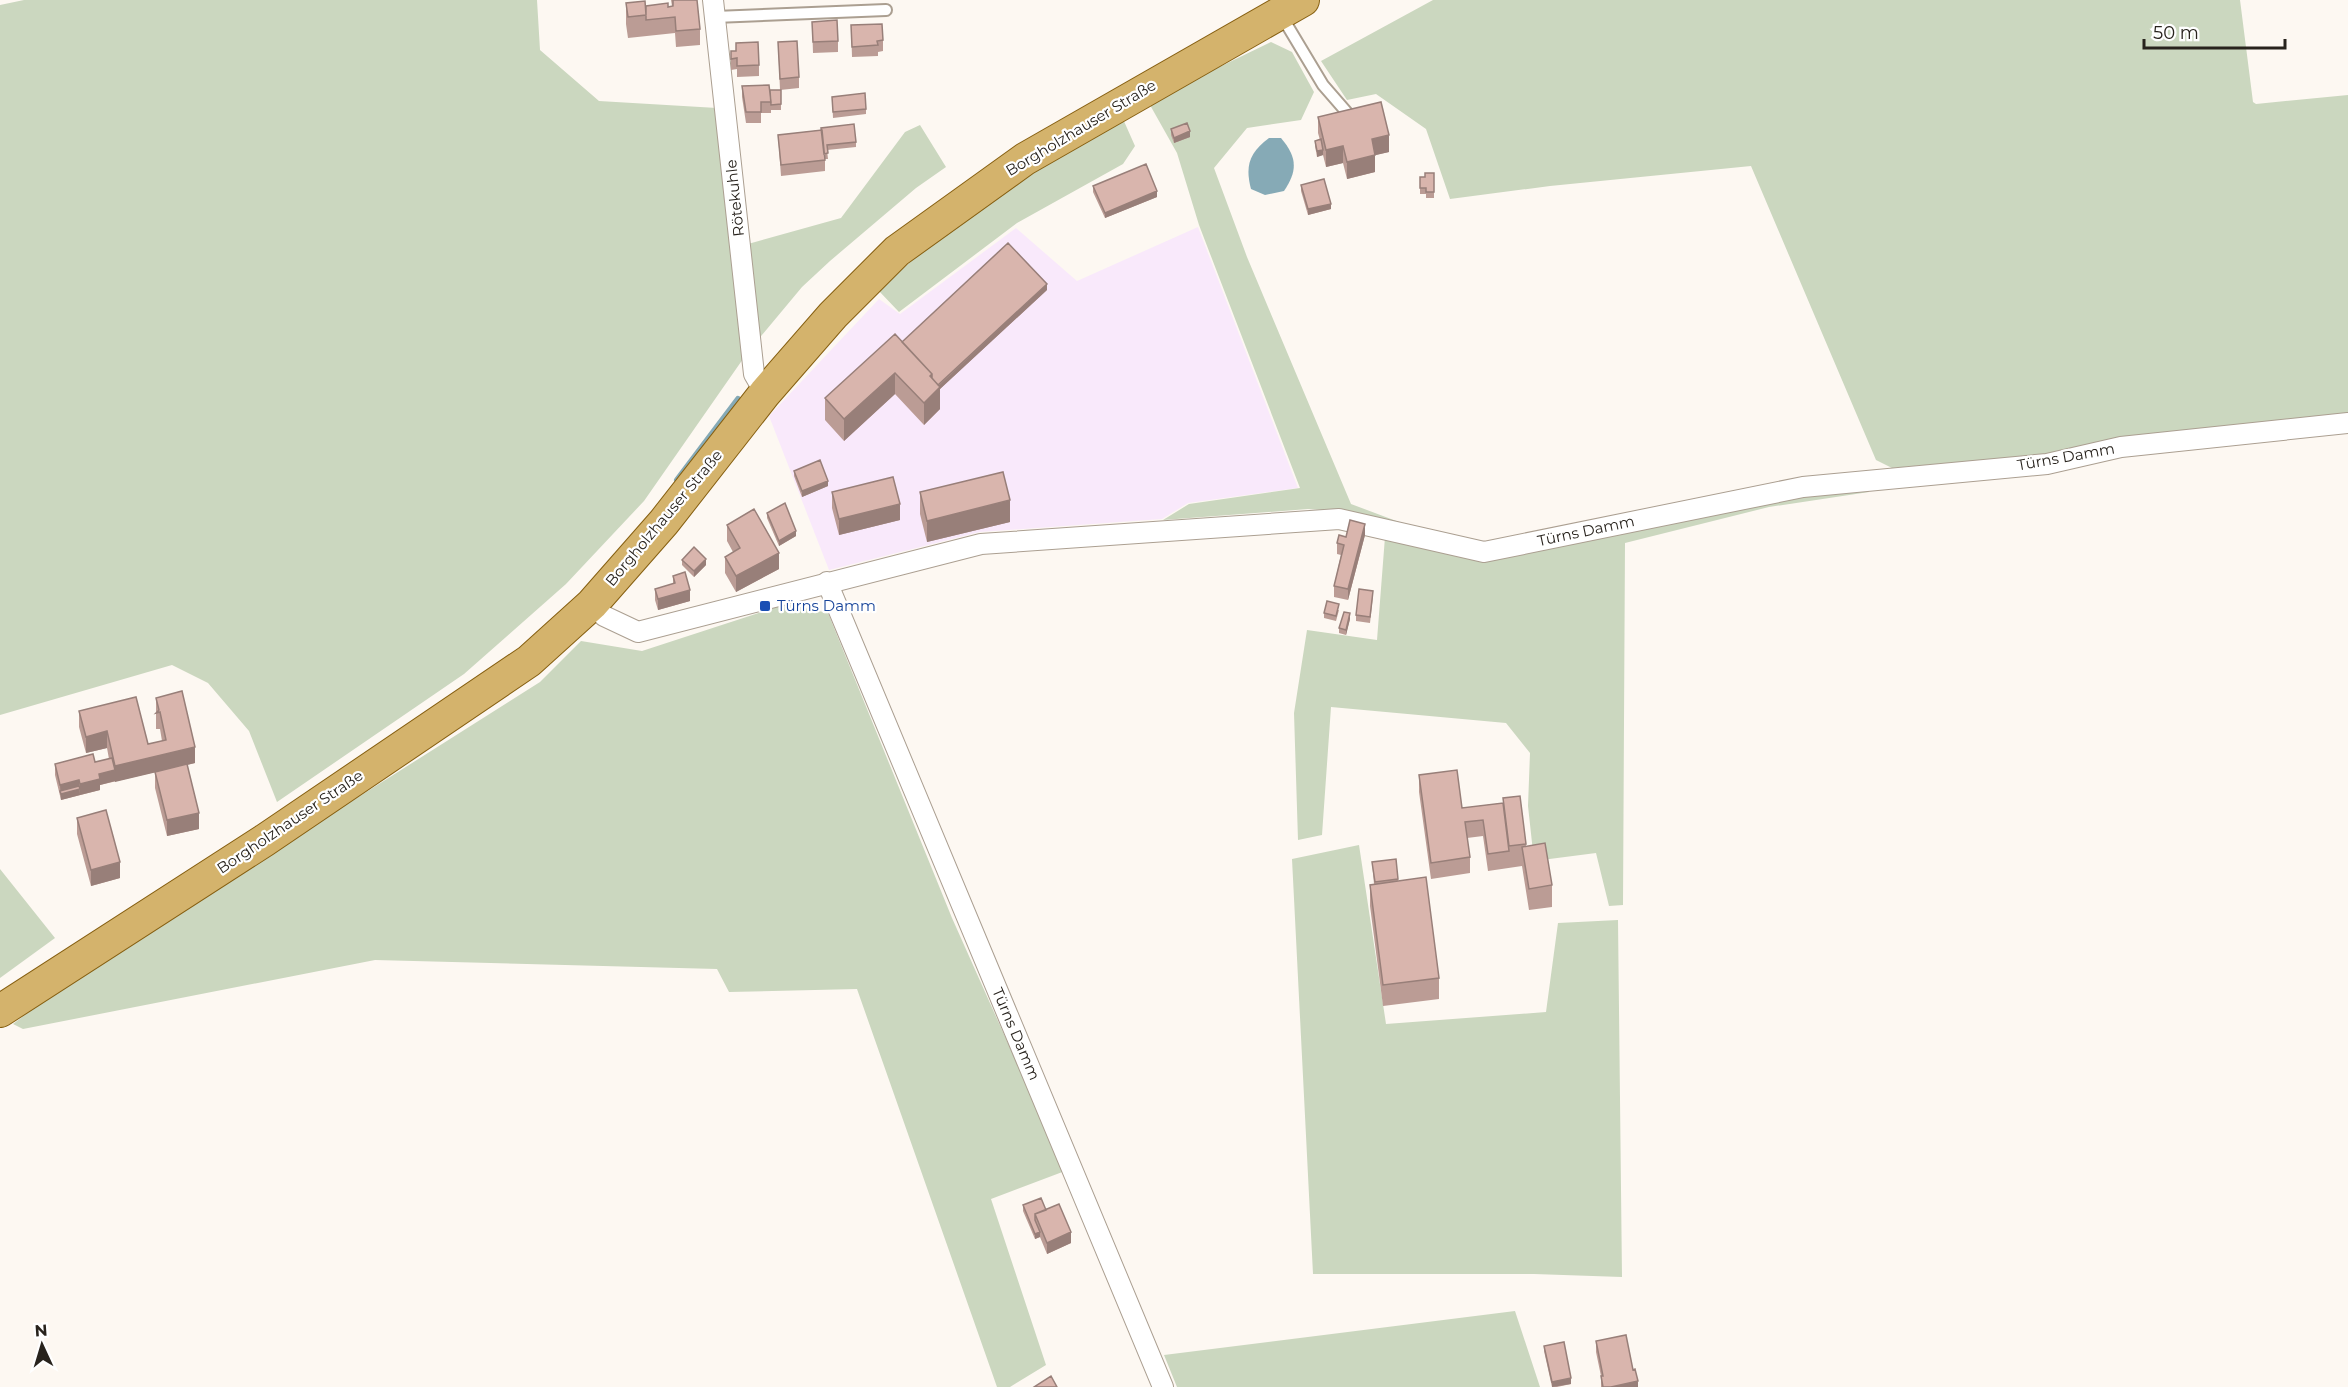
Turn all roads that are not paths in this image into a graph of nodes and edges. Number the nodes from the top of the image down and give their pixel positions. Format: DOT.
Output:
graph roads {
  1 [pos="1291,6"];
  2 [pos="714,9"];
  3 [pos="886,10"];
  4 [pos="1350,116"];
  5 [pos="765,393"];
  6 [pos="2348,423"];
  7 [pos="827,582"];
  8 [pos="592,604"];
  9 [pos="1,1007"];
  10 [pos="1163,1387"];
  1 -- 4 [label="lane"];
  1 -- 5 [label="main road, Borgholzhauser Straße"];
  2 -- 3 [label="lane"];
  2 -- 5 [label="street, Rötekuhle"];
  5 -- 8 [label="main road, Borgholzhauser Straße"];
  6 -- 7 [label="street, Türns Damm"];
  7 -- 8 [label="street, Türns Damm"];
  7 -- 10 [label="street, Türns Damm"];
  8 -- 9 [label="main road, Borgholzhauser Straße"];
}
